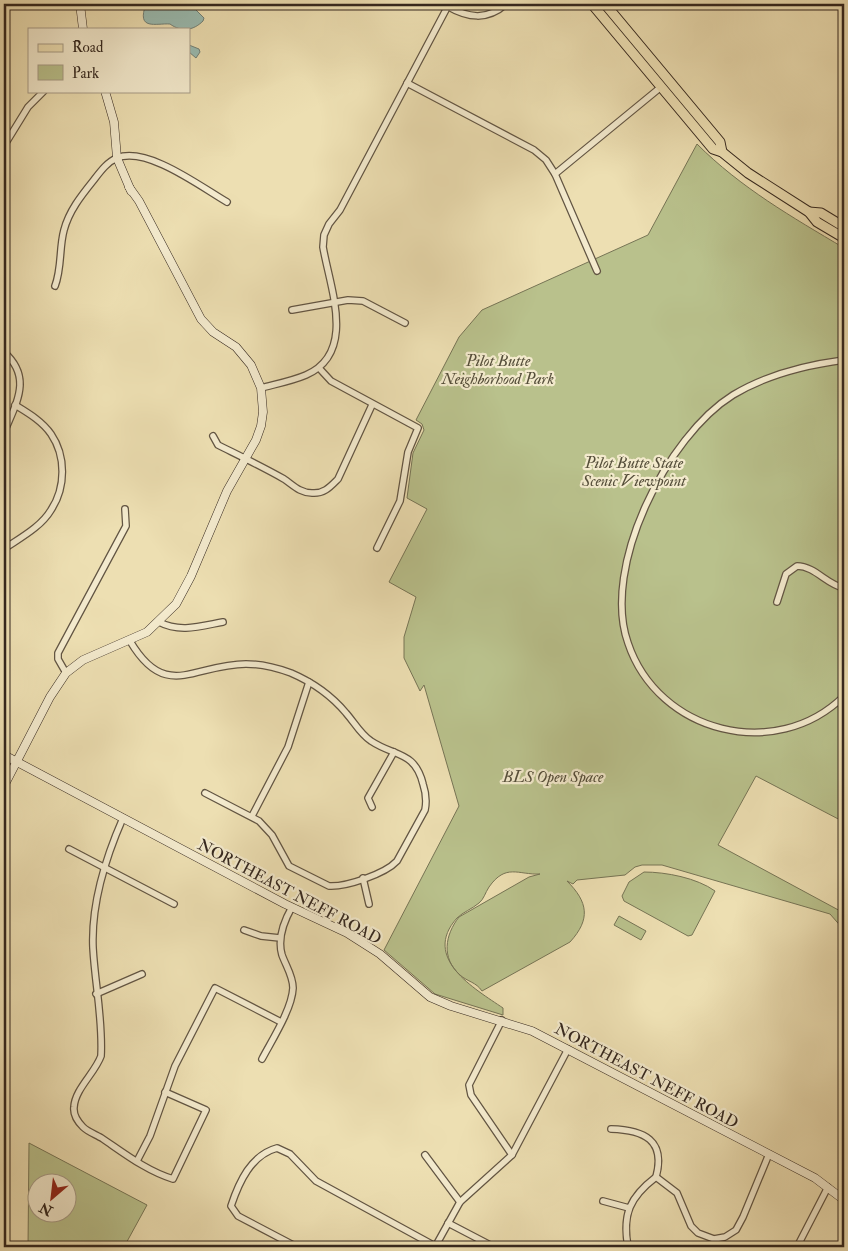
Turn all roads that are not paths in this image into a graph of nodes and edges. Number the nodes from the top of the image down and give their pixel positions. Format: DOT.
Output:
graph roads {
  1 [pos="80,4"];
  2 [pos="506,4"];
  3 [pos="592,4"];
  4 [pos="605,4"];
  5 [pos="448,5"];
  6 [pos="84,28"];
  7 [pos="407,83"];
  8 [pos="661,87"];
  9 [pos="43,92"];
  10 [pos="105,92"];
  11 [pos="5,141"];
  12 [pos="722,152"];
  13 [pos="117,158"];
  14 [pos="555,174"];
  15 [pos="227,202"];
  16 [pos="809,212"];
  17 [pos="844,227"];
  18 [pos="844,238"];
  19 [pos="597,271"];
  20 [pos="55,286"];
  21 [pos="333,303"];
  22 [pos="292,310"];
  23 [pos="405,323"];
  24 [pos="4,352"];
  25 [pos="844,360"];
  26 [pos="319,368"];
  27 [pos="261,388"];
  28 [pos="15,405"];
  29 [pos="372,405"];
  30 [pos="4,433"];
  31 [pos="214,436"];
  32 [pos="245,459"];
  33 [pos="125,509"];
  34 [pos="377,548"];
  35 [pos="4,549"];
  36 [pos="844,588"];
  37 [pos="777,602"];
  38 [pos="160,622"];
  39 [pos="222,622"];
  40 [pos="130,641"];
  41 [pos="66,673"];
  42 [pos="309,682"];
  43 [pos="844,696"];
  44 [pos="394,752"];
  45 [pos="4,755"];
  46 [pos="17,762"];
  47 [pos="4,786"];
  48 [pos="205,793"];
  49 [pos="372,807"];
  50 [pos="252,816"];
  51 [pos="123,818"];
  52 [pos="69,849"];
  53 [pos="104,866"];
  54 [pos="363,878"];
  55 [pos="174,904"];
  56 [pos="369,904"];
  57 [pos="292,907"];
  58 [pos="244,930"];
  59 [pos="280,938"];
  60 [pos="142,974"];
  61 [pos="96,994"];
  62 [pos="502,1020"];
  63 [pos="281,1022"];
  64 [pos="568,1049"];
  65 [pos="262,1059"];
  66 [pos="165,1092"];
  67 [pos="610,1128"];
  68 [pos="769,1154"];
  69 [pos="425,1155"];
  70 [pos="512,1155"];
  71 [pos="138,1161"];
  72 [pos="656,1177"];
  73 [pos="828,1187"];
  74 [pos="844,1200"];
  75 [pos="603,1201"];
  76 [pos="460,1202"];
  77 [pos="629,1208"];
  78 [pos="448,1223"];
  79 [pos="297,1247"];
  80 [pos="435,1247"];
  81 [pos="494,1247"];
  82 [pos="628,1247"];
  83 [pos="797,1247"];
  1 -- 6 [label="main road"];
  2 -- 5 [label="street"];
  3 -- 8 [label="main road"];
  4 -- 12 [label="main road"];
  5 -- 7 [label="street"];
  7 -- 14 [label="street"];
  7 -- 21 [label="street"];
  8 -- 12 [label="main road"];
  8 -- 14 [label="street"];
  9 -- 11 [label="street"];
  10 -- 13 [label="main road"];
  12 -- 16 [label="main road"];
  13 -- 15 [label="street"];
  13 -- 20 [label="street"];
  13 -- 27 [label="main road"];
  14 -- 19 [label="street"];
  16 -- 17 [label="main road"];
  16 -- 18 [label="main road"];
  21 -- 22 [label="street"];
  21 -- 23 [label="street"];
  21 -- 26 [label="street"];
  24 -- 28 [label="street"];
  25 -- 43 [label="street"];
  26 -- 27 [label="street"];
  26 -- 29 [label="street"];
  27 -- 32 [label="main road"];
  28 -- 30 [label="street"];
  28 -- 35 [label="street"];
  29 -- 32 [label="street"];
  29 -- 34 [label="street"];
  31 -- 32 [label="street"];
  32 -- 38 [label="main road"];
  33 -- 41 [label="street"];
  36 -- 37 [label="street"];
  38 -- 39 [label="street"];
  38 -- 40 [label="main road"];
  40 -- 41 [label="main road"];
  40 -- 42 [label="street"];
  41 -- 46 [label="main road"];
  42 -- 44 [label="street"];
  42 -- 50 [label="street"];
  44 -- 49 [label="street"];
  44 -- 54 [label="street"];
  45 -- 46 [label="main road, NORTHEAST NEFF ROAD"];
  46 -- 47 [label="main road"];
  46 -- 51 [label="main road, NORTHEAST NEFF ROAD"];
  48 -- 50 [label="street"];
  50 -- 54 [label="street"];
  51 -- 53 [label="street"];
  51 -- 57 [label="main road, NORTHEAST NEFF ROAD"];
  52 -- 53 [label="street"];
  53 -- 55 [label="street"];
  53 -- 61 [label="street"];
  54 -- 56 [label="street"];
  57 -- 59 [label="street"];
  57 -- 62 [label="main road, NORTHEAST NEFF ROAD"];
  58 -- 59 [label="street"];
  59 -- 63 [label="street"];
  60 -- 61 [label="street"];
  61 -- 71 [label="street"];
  62 -- 64 [label="main road, NORTHEAST NEFF ROAD"];
  62 -- 70 [label="street"];
  63 -- 65 [label="street"];
  63 -- 66 [label="street"];
  64 -- 68 [label="main road, NORTHEAST NEFF ROAD"];
  64 -- 70 [label="street"];
  66 -- 71 [label="street"];
  66 -- 71 [label="street"];
  67 -- 72 [label="street"];
  68 -- 72 [label="street"];
  68 -- 73 [label="main road, NORTHEAST NEFF ROAD"];
  69 -- 76 [label="street"];
  70 -- 76 [label="street"];
  72 -- 77 [label="street"];
  73 -- 74 [label="main road, NORTHEAST NEFF ROAD"];
  73 -- 83 [label="street"];
  75 -- 77 [label="street"];
  76 -- 78 [label="street"];
  77 -- 82 [label="street"];
  78 -- 80 [label="street"];
  78 -- 81 [label="street"];
  79 -- 80 [label="street"];
}
